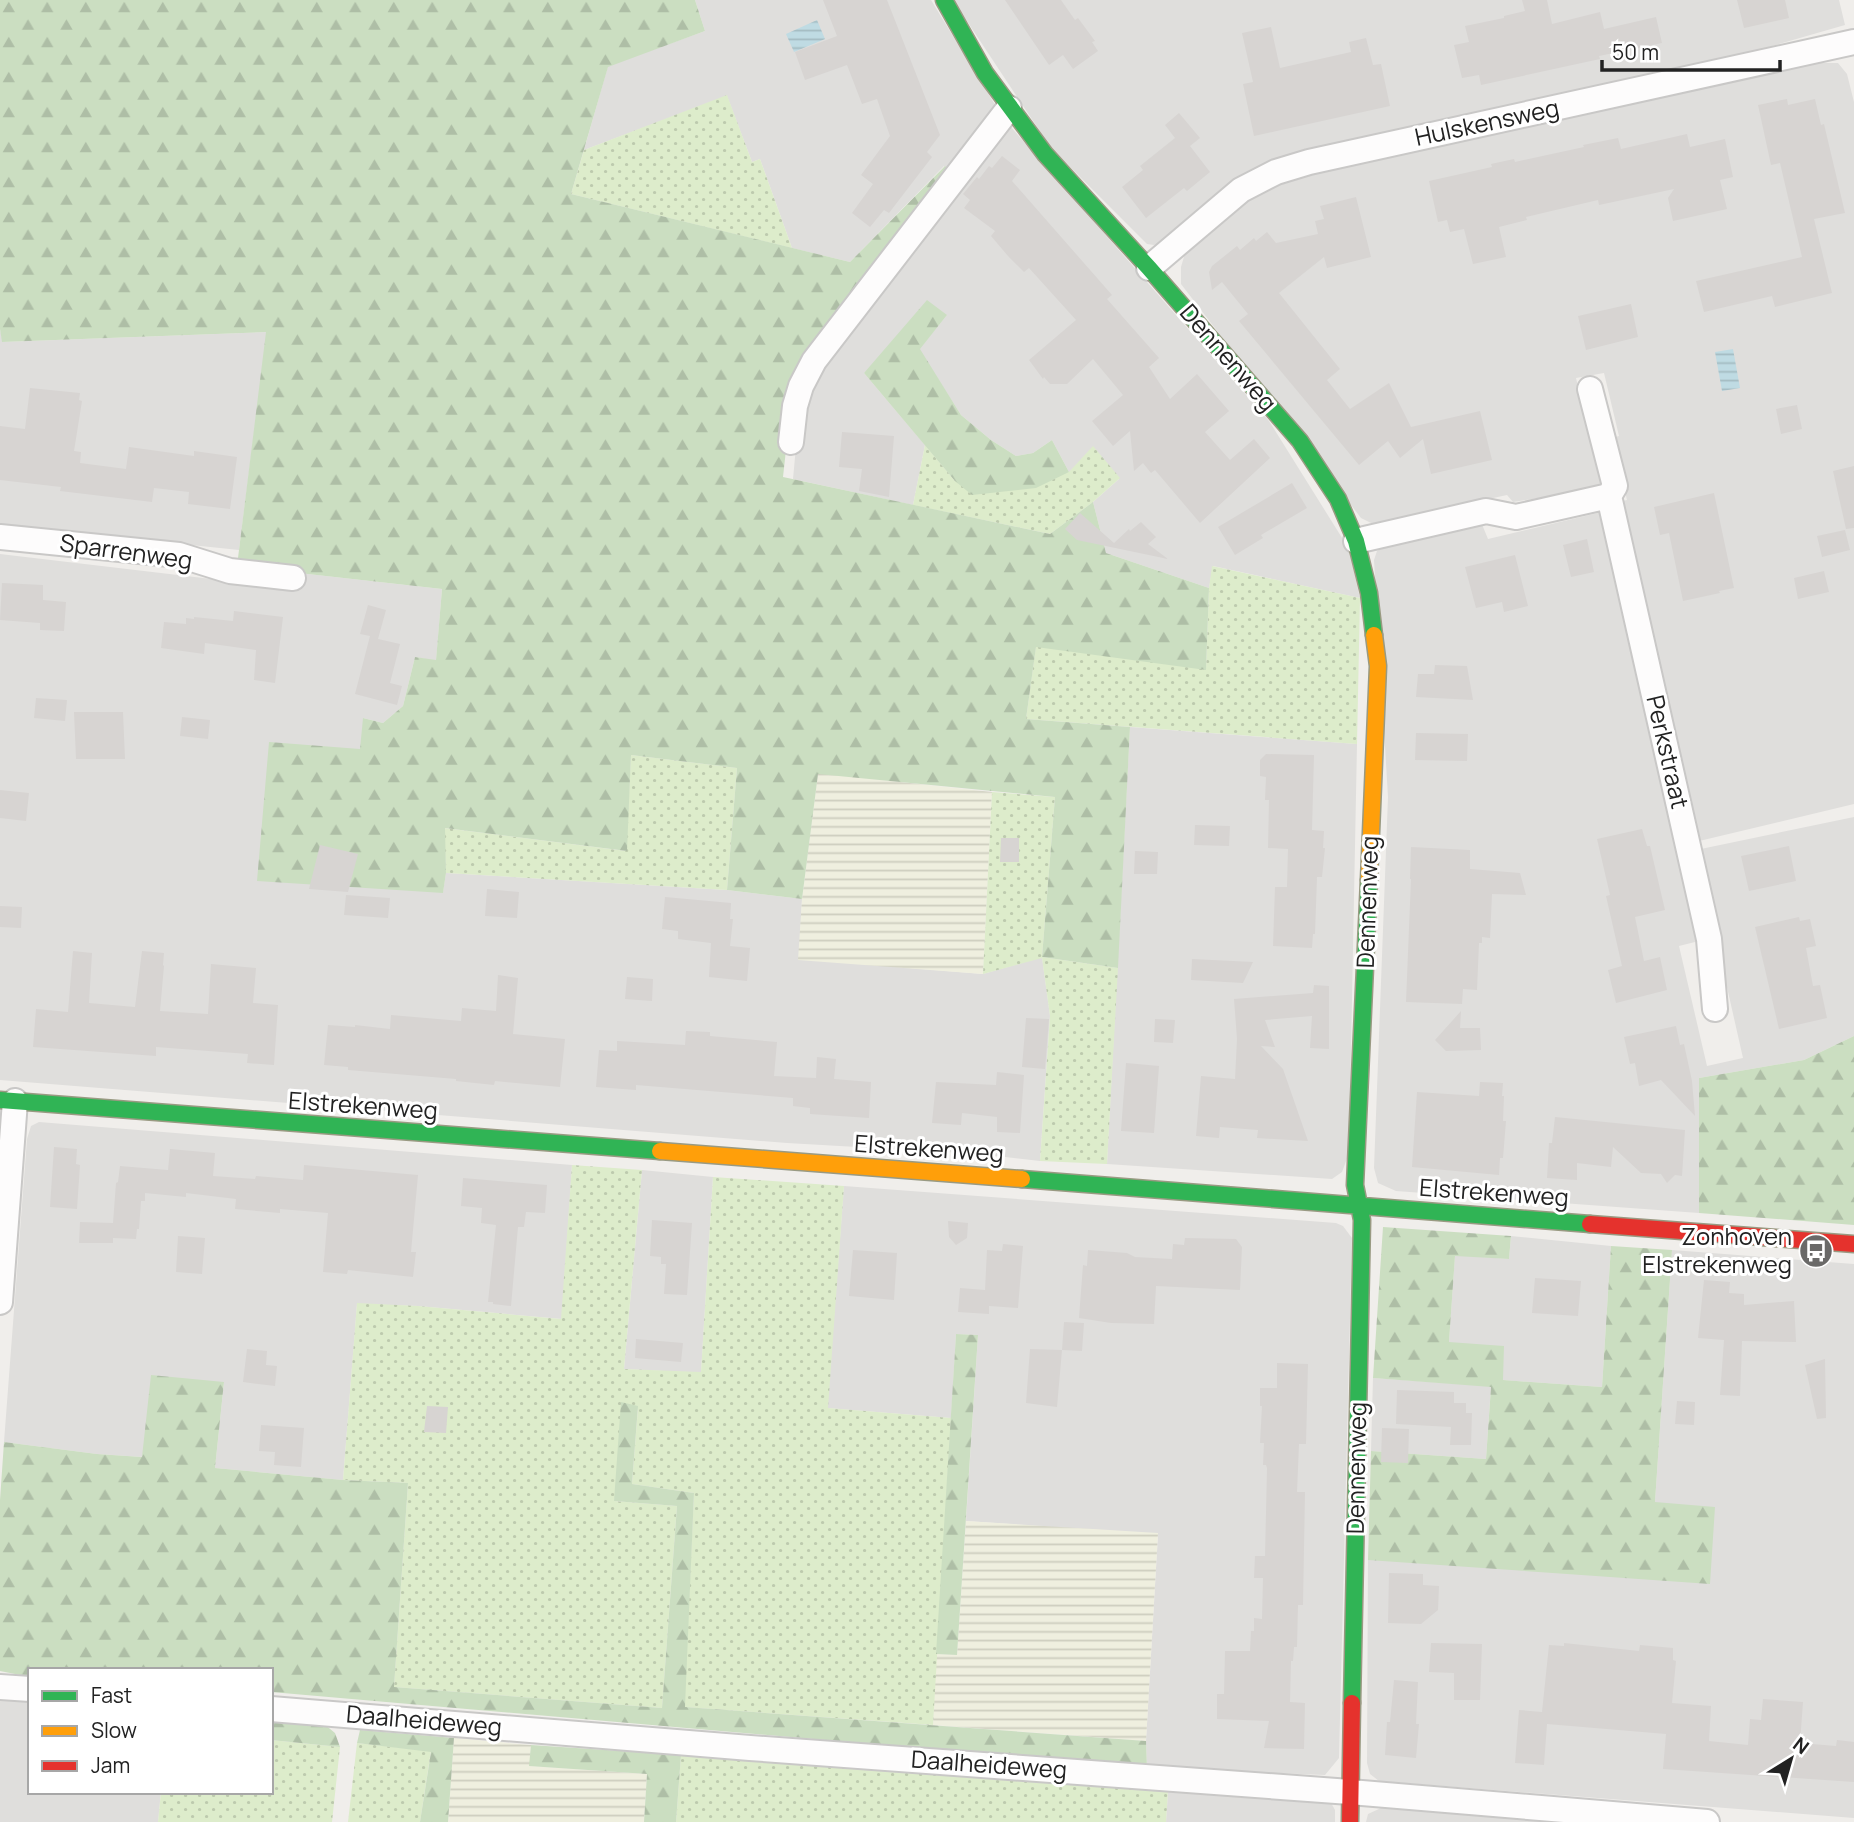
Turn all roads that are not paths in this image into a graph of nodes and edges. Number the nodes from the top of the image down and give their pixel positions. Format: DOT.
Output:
graph roads {
  1 [pos="944,0"];
  2 [pos="1854,42"];
  3 [pos="1009,108"];
  4 [pos="1149,268"];
  5 [pos="1590,389"];
  6 [pos="792,442"];
  7 [pos="1609,496"];
  8 [pos="0,537"];
  9 [pos="1356,541"];
  10 [pos="293,578"];
  11 [pos="1715,1009"];
  12 [pos="7,1101"];
  13 [pos="1359,1205"];
  14 [pos="1854,1244"];
  15 [pos="0,1301"];
  16 [pos="0,1687"];
  17 [pos="28,1689"];
  18 [pos="273,1709"];
  19 [pos="1350,1792"];
  20 [pos="1624,1819"];
  21 [pos="1350,1822"];
  22 [pos="1707,1822"];
  1 -- 3 [label="street, Dennenweg"];
  2 -- 4 [label="street, Hulskensweg"];
  3 -- 4 [label="street, Dennenweg"];
  3 -- 6 [label="street"];
  4 -- 9 [label="street, Dennenweg"];
  5 -- 7 [label="street, Perkstraat"];
  7 -- 9 [label="street"];
  7 -- 11 [label="street, Perkstraat"];
  8 -- 10 [label="street, Sparrenweg"];
  9 -- 13 [label="street, Dennenweg"];
  12 -- 13 [label="street, Elstrekenweg"];
  12 -- 15 [label="street"];
  13 -- 14 [label="street, Elstrekenweg"];
  13 -- 19 [label="street, Dennenweg"];
  16 -- 17 [label="street"];
  18 -- 19 [label="street, Daalheideweg"];
  19 -- 20 [label="street, Daalheideweg"];
  19 -- 21 [label="street, Dennenweg"];
  20 -- 22 [label="street, Daalheideweg"];
}
